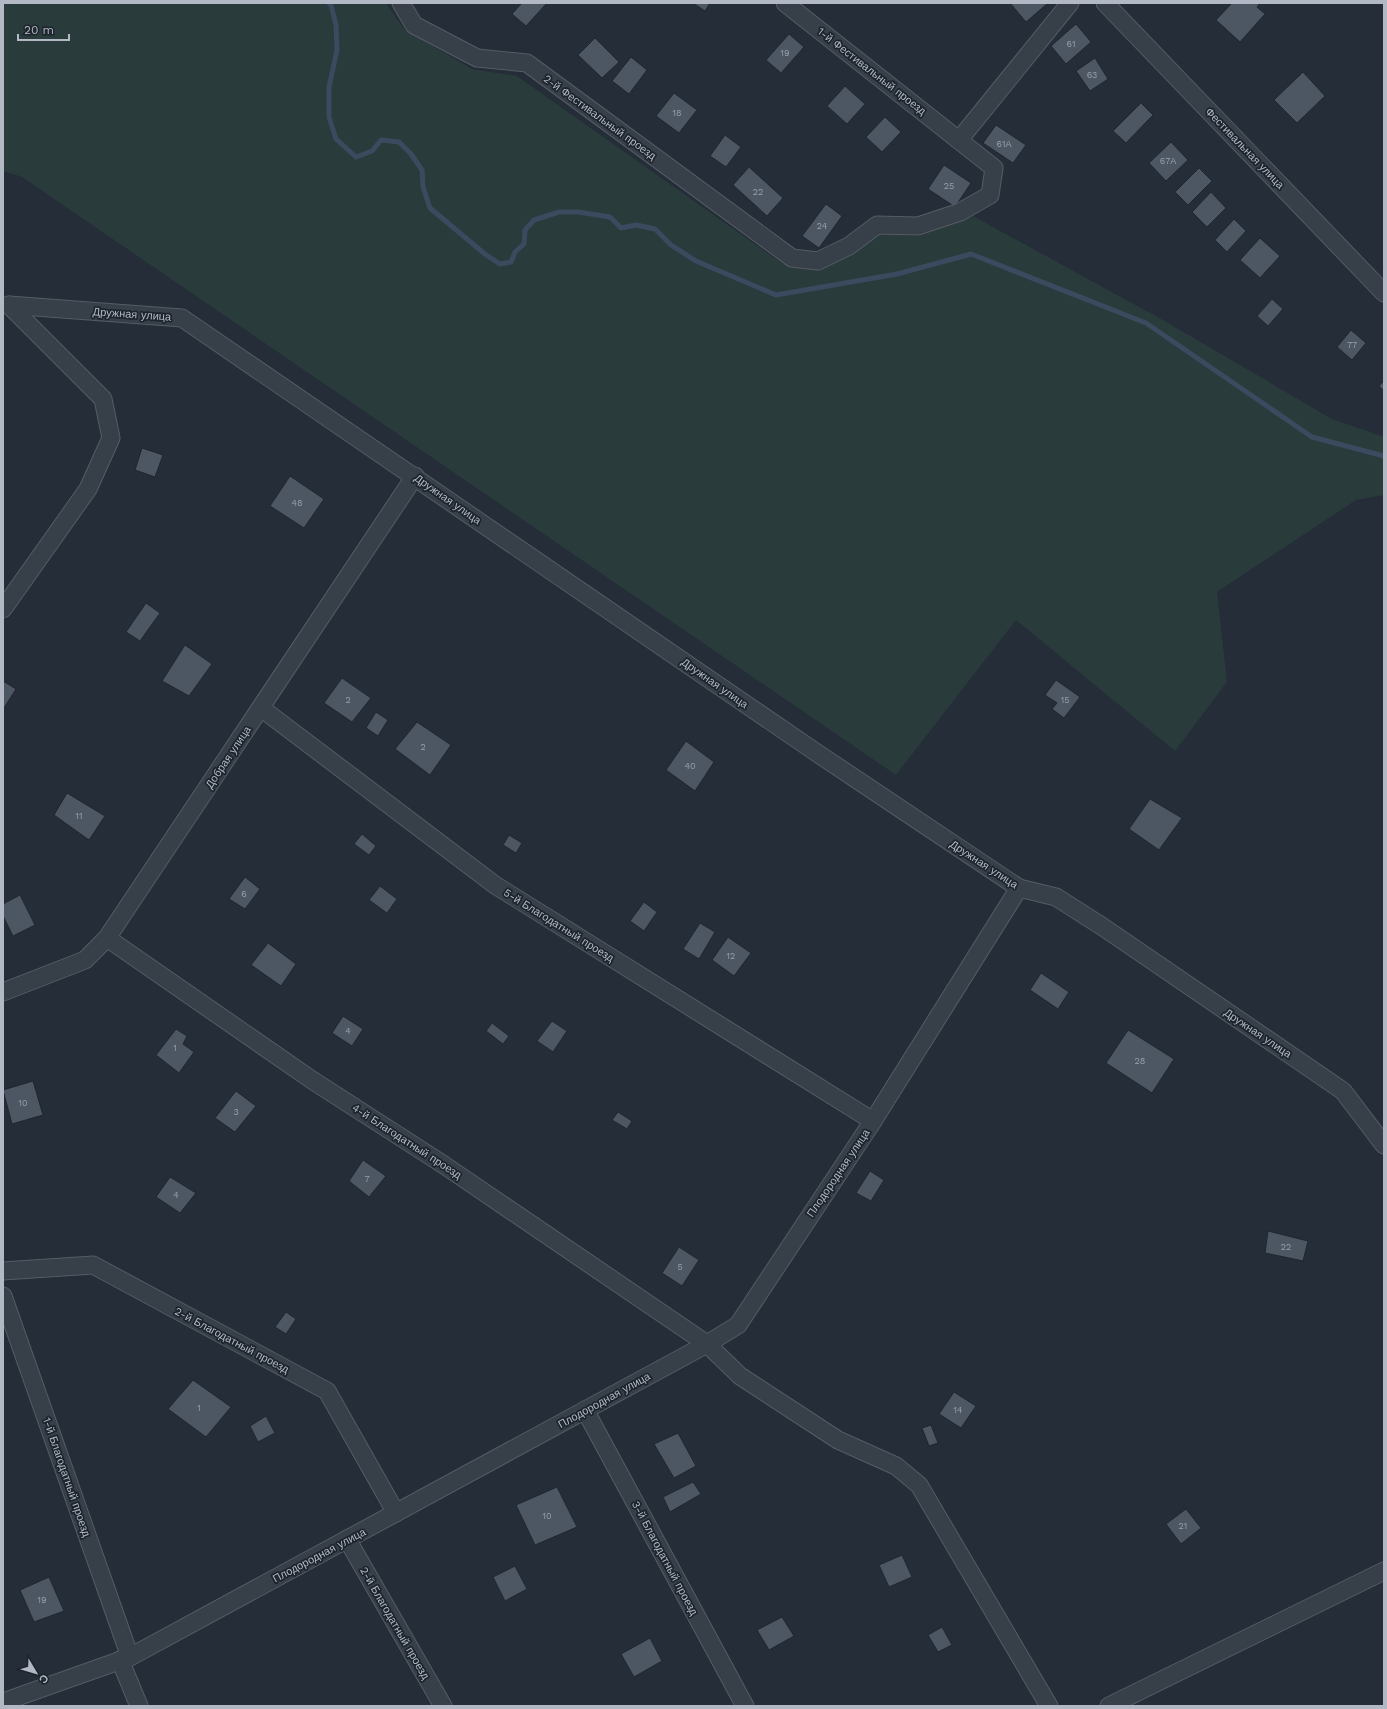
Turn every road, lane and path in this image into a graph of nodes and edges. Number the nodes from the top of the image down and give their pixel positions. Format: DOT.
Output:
graph roads {
  1 [pos="401,3"];
  2 [pos="785,3"];
  3 [pos="1070,3"];
  4 [pos="1105,3"];
  5 [pos="959,140"];
  6 [pos="994,168"];
  7 [pos="1384,293"];
  8 [pos="5,304"];
  9 [pos="415,476"];
  10 [pos="3,609"];
  11 [pos="261,708"];
  12 [pos="1019,888"];
  13 [pos="107,938"];
  14 [pos="3,992"];
  15 [pos="873,1121"];
  16 [pos="1384,1145"];
  17 [pos="3,1271"];
  18 [pos="3,1296"];
  19 [pos="707,1344"];
  20 [pos="585,1410"];
  21 [pos="396,1513"];
  22 [pos="347,1539"];
  23 [pos="1384,1571"];
  24 [pos="125,1659"];
  25 [pos="3,1702"];
  26 [pos="139,1706"];
  27 [pos="443,1706"];
  28 [pos="745,1706"];
  29 [pos="1049,1706"];
  30 [pos="1109,1706"];
  1 -- 6 [label="street, 2-й Фестивальный проезд"];
  2 -- 5 [label="street, 1-й Фестивальный проезд"];
  3 -- 5 [label="street"];
  4 -- 7 [label="street, Фестивальная улица"];
  5 -- 6 [label="street, 1-й Фестивальный проезд"];
  8 -- 9 [label="street, Дружная улица"];
  8 -- 10 [label="street"];
  9 -- 11 [label="street, Добрая улица"];
  9 -- 12 [label="street, Дружная улица"];
  11 -- 13 [label="street, Добрая улица"];
  11 -- 15 [label="street, 5-й Благодатный проезд"];
  12 -- 15 [label="street, Плодородная улица"];
  12 -- 16 [label="street, Дружная улица"];
  13 -- 14 [label="street, Добрая улица"];
  13 -- 19 [label="street, 4-й Благодатный проезд"];
  15 -- 19 [label="street, Плодородная улица"];
  17 -- 21 [label="street, 2-й Благодатный проезд"];
  18 -- 24 [label="street, 1-й Благодатный проезд"];
  19 -- 20 [label="street, Плодородная улица"];
  19 -- 29 [label="street, 4-й Благодатный проезд"];
  20 -- 21 [label="street, Плодородная улица"];
  20 -- 28 [label="street, 3-й Благодатный проезд"];
  21 -- 22 [label="street, Плодородная улица"];
  22 -- 24 [label="street, Плодородная улица"];
  22 -- 27 [label="street, 2-й Благодатный проезд"];
  23 -- 30 [label="street"];
  24 -- 25 [label="street, Плодородная улица"];
  24 -- 26 [label="street, 1-й Благодатный проезд"];
}
